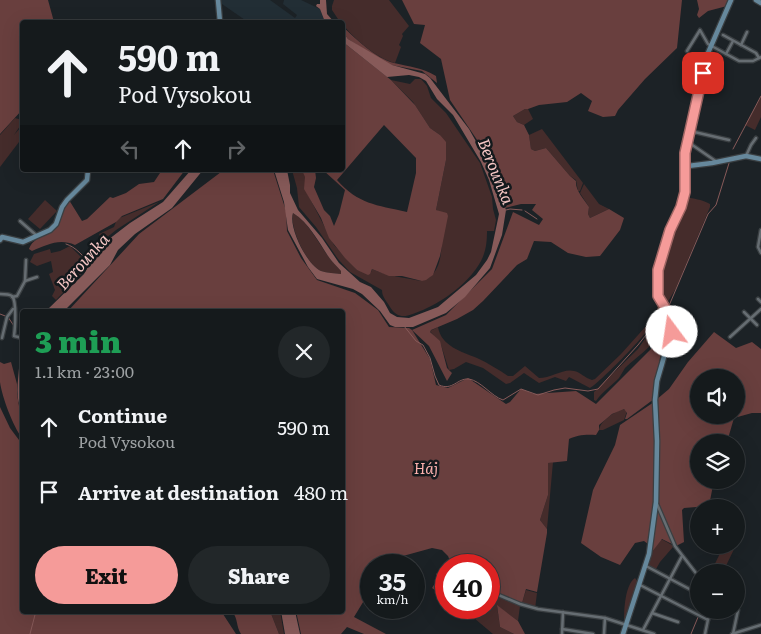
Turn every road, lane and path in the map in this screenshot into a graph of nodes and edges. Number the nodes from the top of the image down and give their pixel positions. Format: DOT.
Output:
graph roads {
  1 [pos="218,0"];
  2 [pos="731,0"];
  3 [pos="220,20"];
  4 [pos="748,32"];
  5 [pos="723,35"];
  6 [pos="733,41"];
  7 [pos="741,44"];
  8 [pos="711,45"];
  9 [pos="687,51"];
  10 [pos="726,54"];
  11 [pos="760,58"];
  12 [pos="690,131"];
  13 [pos="756,138"];
  14 [pos="729,140"];
  15 [pos="688,142"];
  16 [pos="746,156"];
  17 [pos="761,159"];
  18 [pos="717,162"];
  19 [pos="686,168"];
  20 [pos="88,172"];
  21 [pos="20,221"];
  22 [pos="761,230"];
  23 [pos="38,236"];
  24 [pos="1,238"];
  25 [pos="761,253"];
  26 [pos="26,260"];
  27 [pos="37,277"];
  28 [pos="25,281"];
  29 [pos="0,294"];
  30 [pos="17,296"];
  31 [pos="12,297"];
  32 [pos="14,304"];
  33 [pos="761,309"];
  34 [pos="744,312"];
  35 [pos="751,318"];
  36 [pos="757,325"];
  37 [pos="730,337"];
  38 [pos="2,338"];
  39 [pos="20,338"];
  40 [pos="656,502"];
  41 [pos="682,556"];
  42 [pos="646,566"];
  43 [pos="690,566"];
  44 [pos="670,579"];
  45 [pos="640,584"];
  46 [pos="690,589"];
  47 [pos="500,596"];
  48 [pos="661,596"];
  49 [pos="563,612"];
  50 [pos="652,613"];
  51 [pos="605,618"];
  52 [pos="736,619"];
  53 [pos="708,620"];
  54 [pos="678,622"];
  55 [pos="626,625"];
  56 [pos="761,626"];
  57 [pos="562,629"];
  58 [pos="643,630"];
  59 [pos="742,632"];
  60 [pos="562,634"];
  61 [pos="592,634"];
  62 [pos="604,634"];
  63 [pos="624,634"];
  64 [pos="654,634"];
  65 [pos="705,634"];
  66 [pos="732,634"];
  1 -- 3 [label="street"];
  2 -- 8 [label="street"];
  4 -- 7 [label="street"];
  5 -- 6 [label="street"];
  6 -- 7 [label="street"];
  6 -- 10 [label="street"];
  7 -- 11 [label="street"];
  8 -- 9 [label="street"];
  8 -- 10 [label="street"];
  8 -- 12 [label="street"];
  10 -- 11 [label="street"];
  12 -- 14 [label="street"];
  12 -- 15 [label="street"];
  13 -- 16 [label="street"];
  15 -- 18 [label="street"];
  15 -- 19 [label="street"];
  16 -- 17 [label="street"];
  16 -- 18 [label="street"];
  18 -- 19 [label="street"];
  19 -- 40 [label="street"];
  20 -- 23 [label="street"];
  21 -- 23 [label="street"];
  22 -- 25 [label="street"];
  23 -- 24 [label="street"];
  26 -- 28 [label="street"];
  27 -- 28 [label="street"];
  28 -- 30 [label="street"];
  29 -- 31 [label="street"];
  30 -- 31 [label="street"];
  30 -- 32 [label="street"];
  31 -- 32 [label="street"];
  32 -- 38 [label="street"];
  32 -- 39 [label="street"];
  33 -- 35 [label="street"];
  34 -- 35 [label="street"];
  35 -- 36 [label="street"];
  35 -- 37 [label="street"];
  40 -- 41 [label="street"];
  40 -- 42 [label="street"];
  41 -- 43 [label="street"];
  41 -- 44 [label="street"];
  42 -- 44 [label="street"];
  42 -- 45 [label="street"];
  44 -- 46 [label="street"];
  44 -- 48 [label="street"];
  45 -- 48 [label="street"];
  45 -- 55 [label="street"];
  47 -- 49 [label="street"];
  48 -- 50 [label="street"];
  48 -- 53 [label="street"];
  49 -- 51 [label="street"];
  49 -- 57 [label="street"];
  50 -- 54 [label="street"];
  50 -- 58 [label="street"];
  51 -- 55 [label="street"];
  51 -- 62 [label="street"];
  52 -- 66 [label="street"];
  53 -- 65 [label="street"];
  55 -- 58 [label="street"];
  55 -- 63 [label="street"];
  56 -- 59 [label="street"];
  57 -- 60 [label="street"];
  57 -- 61 [label="street"];
  58 -- 64 [label="street"];
  59 -- 66 [label="street"];
}
